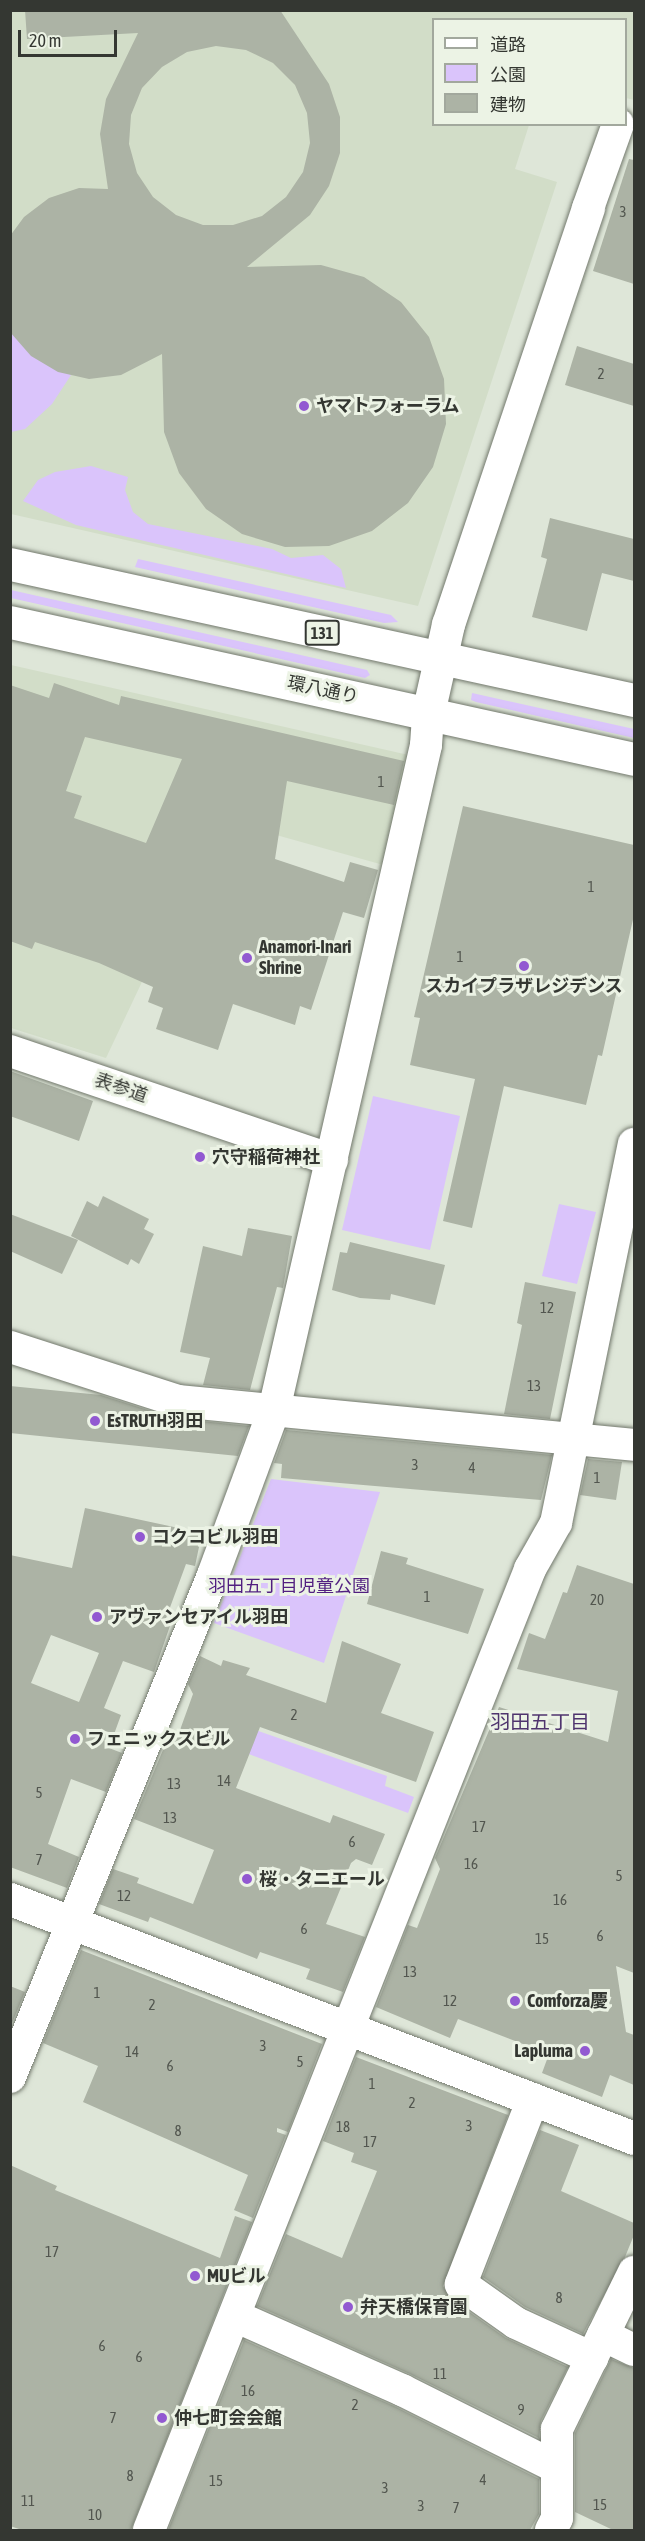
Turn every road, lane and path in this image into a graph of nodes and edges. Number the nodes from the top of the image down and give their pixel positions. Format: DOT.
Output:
graph roads {
  1 [pos="617,126"];
  2 [pos="588,208"];
  3 [pos="10,564"];
  4 [pos="10,622"];
  5 [pos="441,657"];
  6 [pos="634,700"];
  7 [pos="428,713"];
  8 [pos="634,759"];
  9 [pos="10,1051"];
  10 [pos="634,1144"];
  11 [pos="332,1160"];
  12 [pos="10,1347"];
  13 [pos="274,1410"];
  14 [pos="572,1439"];
  15 [pos="634,1445"];
  16 [pos="10,1899"];
  17 [pos="75,1923"];
  18 [pos="350,2029"];
  19 [pos="10,2077"];
  20 [pos="533,2099"];
  21 [pos="634,2138"];
  22 [pos="634,2272"];
  23 [pos="236,2316"];
  24 [pos="597,2347"];
  25 [pos="634,2350"];
  26 [pos="556,2467"];
  27 [pos="149,2530"];
  28 [pos="551,2530"];
  1 -- 2 [label="street"];
  2 -- 5 [label="main road"];
  3 -- 5 [label="main road, 131"];
  4 -- 7 [label="main road, 環八通り"];
  5 -- 6 [label="main road, 131"];
  5 -- 7 [label="main road"];
  7 -- 8 [label="main road, 環八通り"];
  7 -- 11 [label="street"];
  9 -- 11 [label="street, 表参道"];
  10 -- 14 [label="street"];
  11 -- 13 [label="street"];
  12 -- 13 [label="street"];
  13 -- 14 [label="street"];
  13 -- 17 [label="street"];
  14 -- 15 [label="street"];
  14 -- 18 [label="street"];
  16 -- 17 [label="main road"];
  17 -- 18 [label="main road"];
  17 -- 19 [label="street"];
  18 -- 20 [label="main road"];
  18 -- 23 [label="street"];
  20 -- 21 [label="main road"];
  20 -- 24 [label="street"];
  22 -- 24 [label="street"];
  23 -- 26 [label="street"];
  23 -- 27 [label="street"];
  24 -- 25 [label="street"];
  24 -- 26 [label="street"];
  26 -- 28 [label="street"];
}
